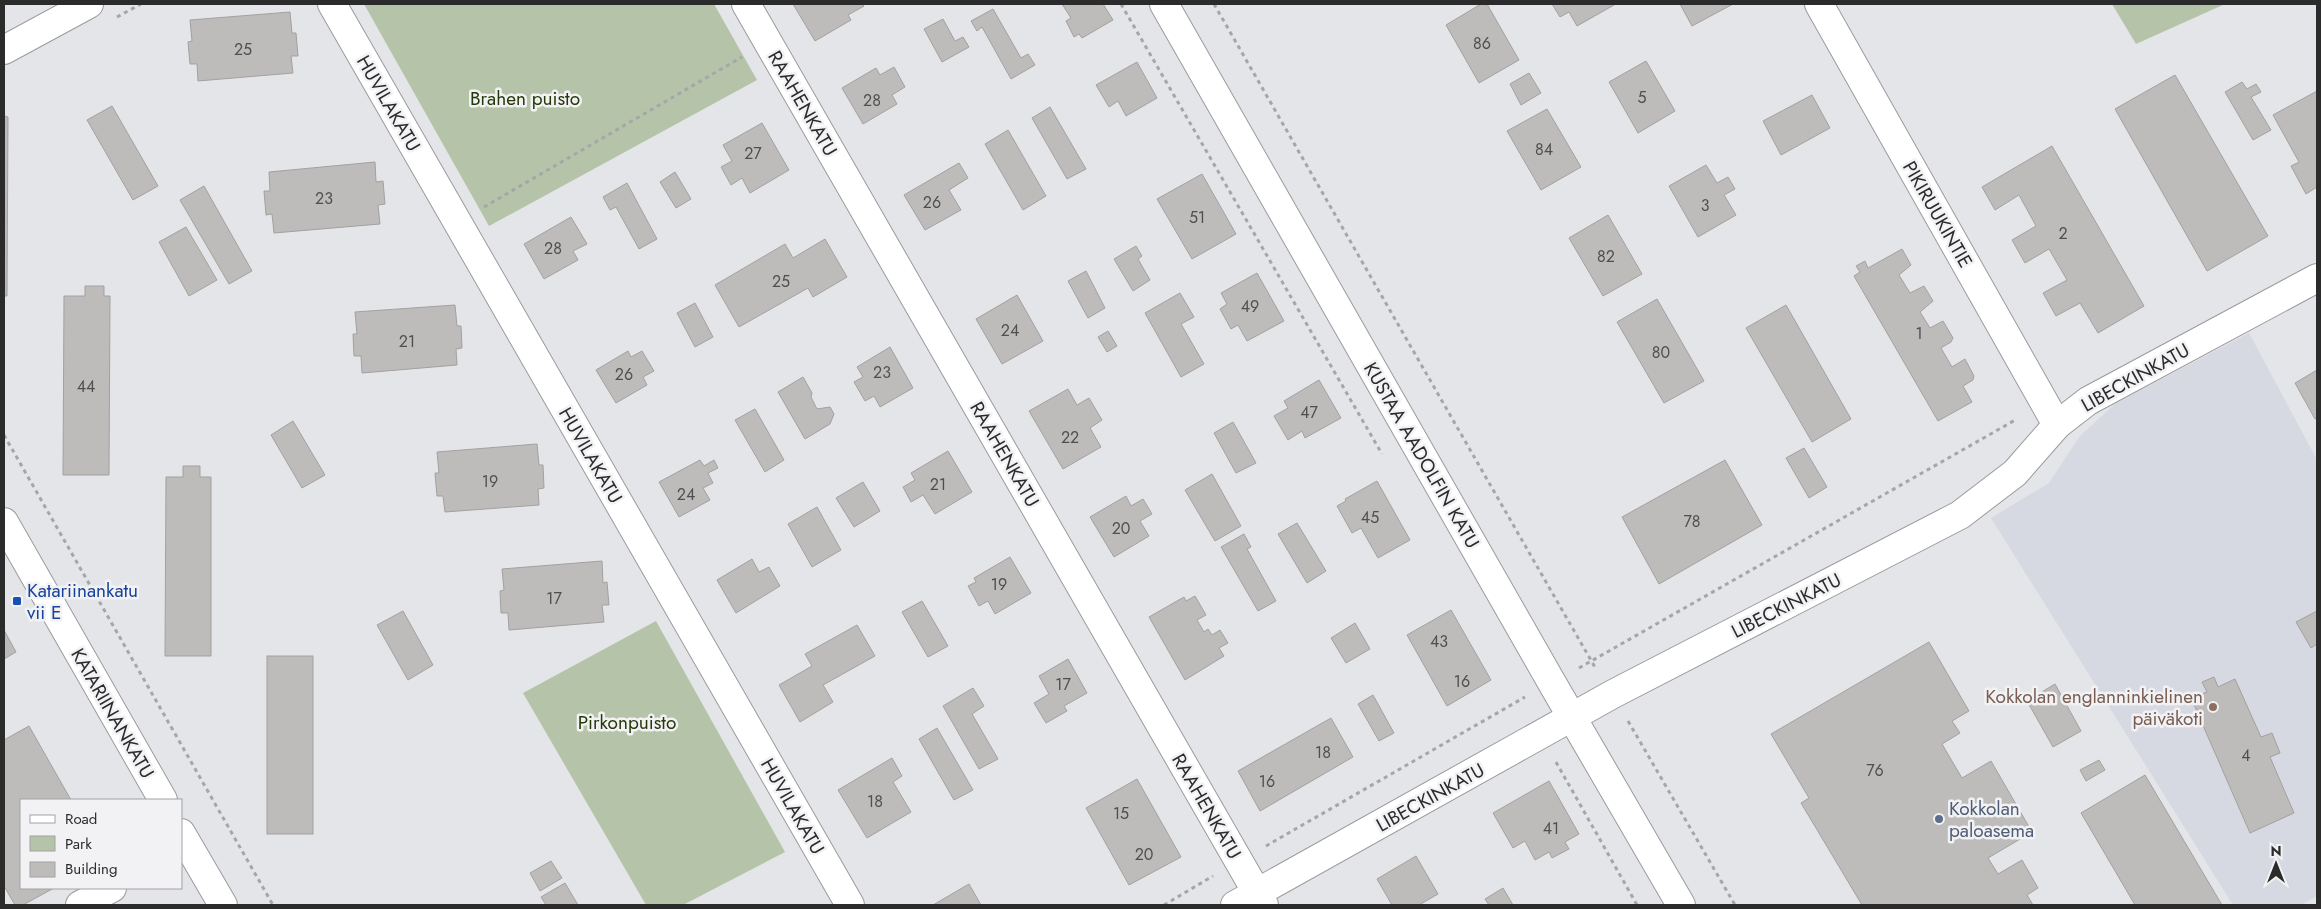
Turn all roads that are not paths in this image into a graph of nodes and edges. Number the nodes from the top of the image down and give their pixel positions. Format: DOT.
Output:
graph roads {
  1 [pos="89,4"];
  2 [pos="332,4"];
  3 [pos="746,4"];
  4 [pos="1164,4"];
  5 [pos="1819,4"];
  6 [pos="4,50"];
  7 [pos="2317,278"];
  8 [pos="2051,414"];
  9 [pos="4,522"];
  10 [pos="1572,718"];
  11 [pos="162,799"];
  12 [pos="184,844"];
  13 [pos="110,889"];
  14 [pos="1252,901"];
  15 [pos="80,905"];
  16 [pos="222,905"];
  17 [pos="850,905"];
  18 [pos="1681,905"];
  1 -- 6 [label="street"];
  2 -- 17 [label="street, HUVILAKATU"];
  3 -- 14 [label="street, RAAHENKATU"];
  4 -- 10 [label="street, KUSTAA AADOLFIN KATU"];
  5 -- 8 [label="street, PIKIRUUKINTIE"];
  7 -- 8 [label="street, LIBECKINKATU"];
  8 -- 10 [label="street, LIBECKINKATU"];
  9 -- 11 [label="street, KATARIINANKATU"];
  10 -- 14 [label="street, LIBECKINKATU"];
  10 -- 18 [label="street, KUSTAA AADOLFIN KATU"];
  12 -- 16 [label="street"];
  13 -- 15 [label="street"];
}
